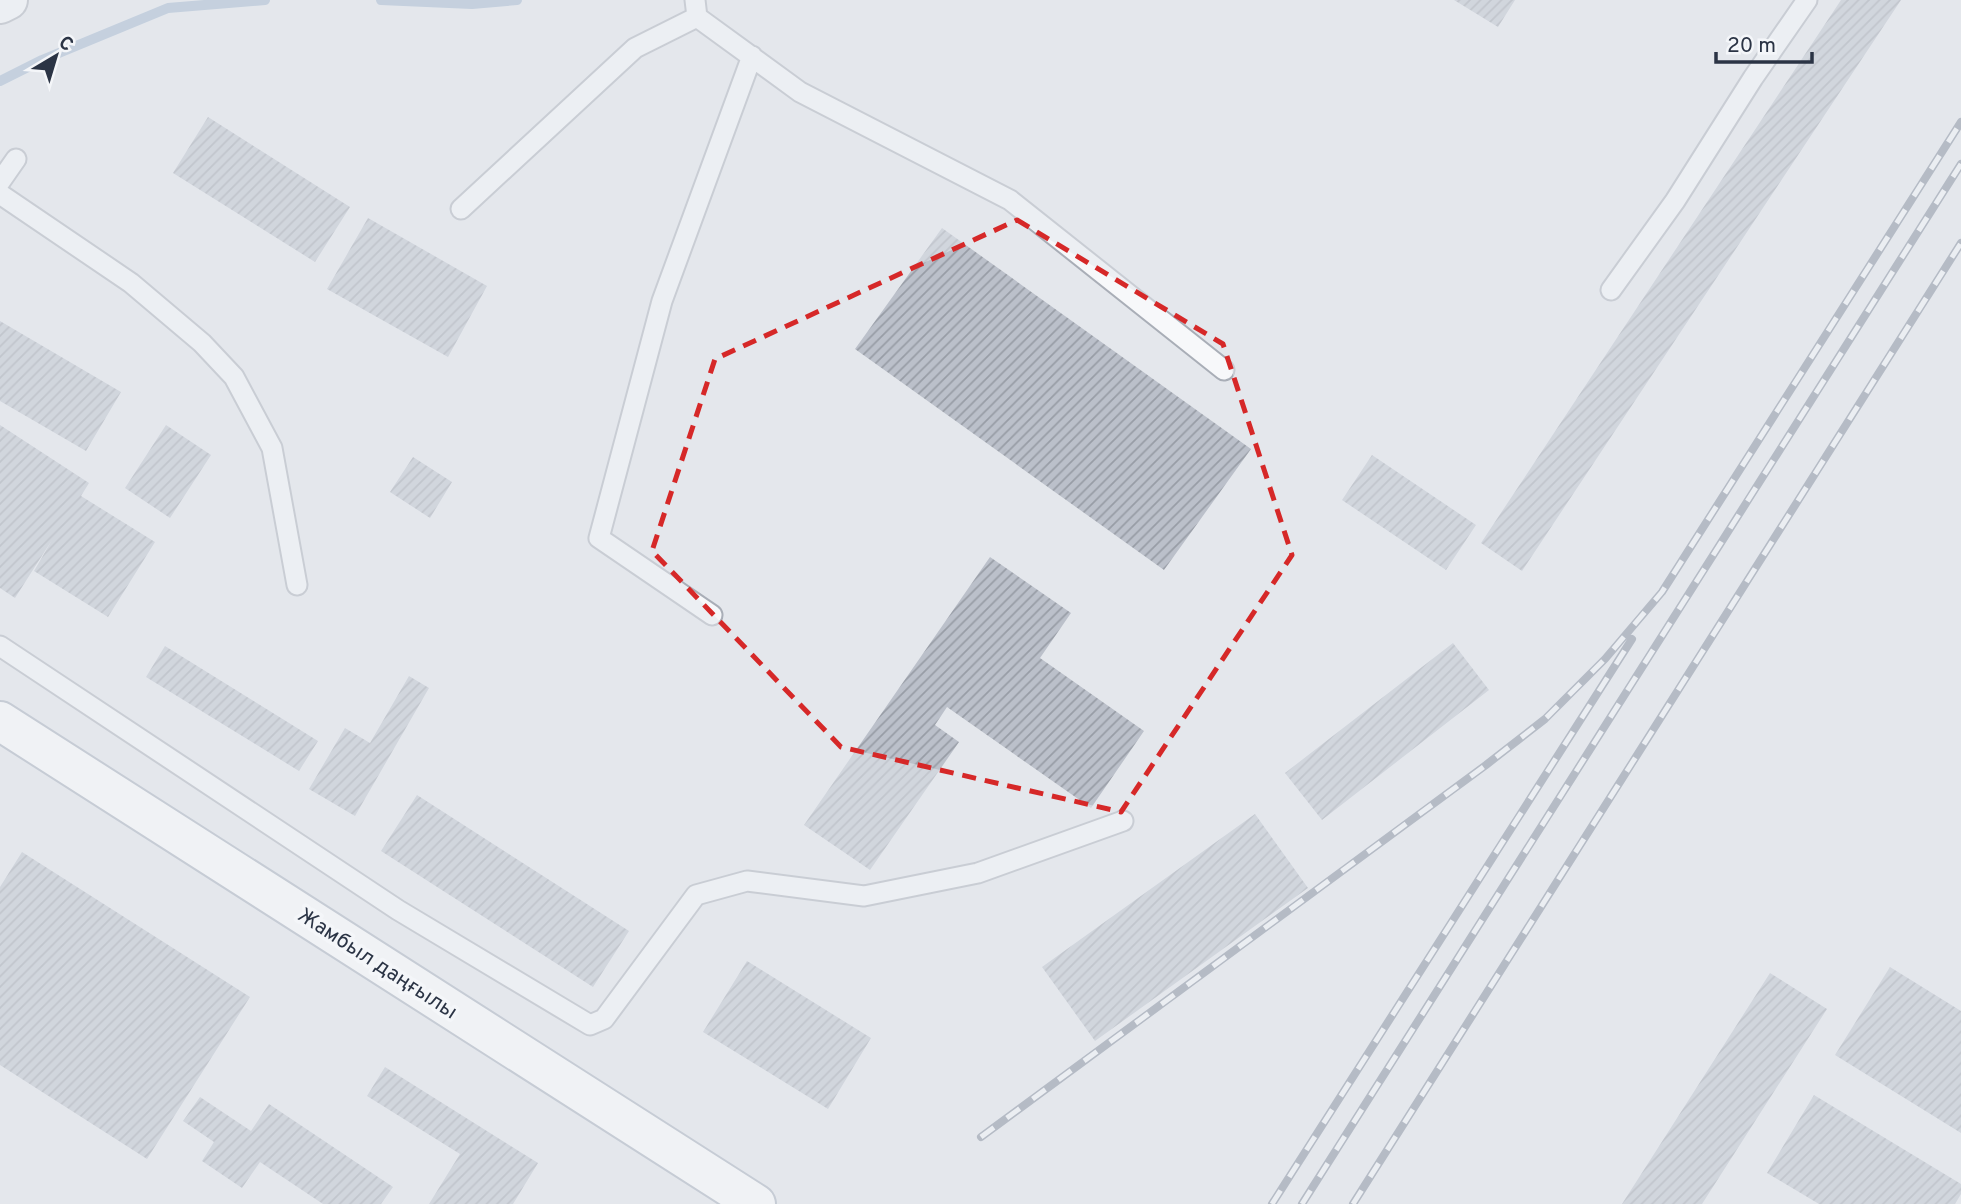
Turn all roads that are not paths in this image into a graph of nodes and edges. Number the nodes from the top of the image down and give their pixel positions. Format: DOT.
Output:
graph roads {
  1 [pos="8,0"];
  2 [pos="1807,0"];
  3 [pos="0,4"];
  4 [pos="696,8"];
  5 [pos="752,56"];
  6 [pos="16,159"];
  7 [pos="0,182"];
  8 [pos="0,194"];
  9 [pos="461,209"];
  10 [pos="1611,290"];
  11 [pos="1224,370"];
  12 [pos="298,584"];
  13 [pos="712,615"];
  14 [pos="0,646"];
  15 [pos="0,722"];
  16 [pos="1123,821"];
  17 [pos="756,1204"];
  1 -- 3 [label="street"];
  2 -- 10 [label="lane"];
  4 -- 5 [label="lane"];
  4 -- 9 [label="lane"];
  5 -- 11 [label="lane"];
  5 -- 13 [label="lane"];
  6 -- 7 [label="lane"];
  8 -- 12 [label="lane"];
  14 -- 16 [label="lane"];
  15 -- 17 [label="main road, Жамбыл даңғылы"];
}
